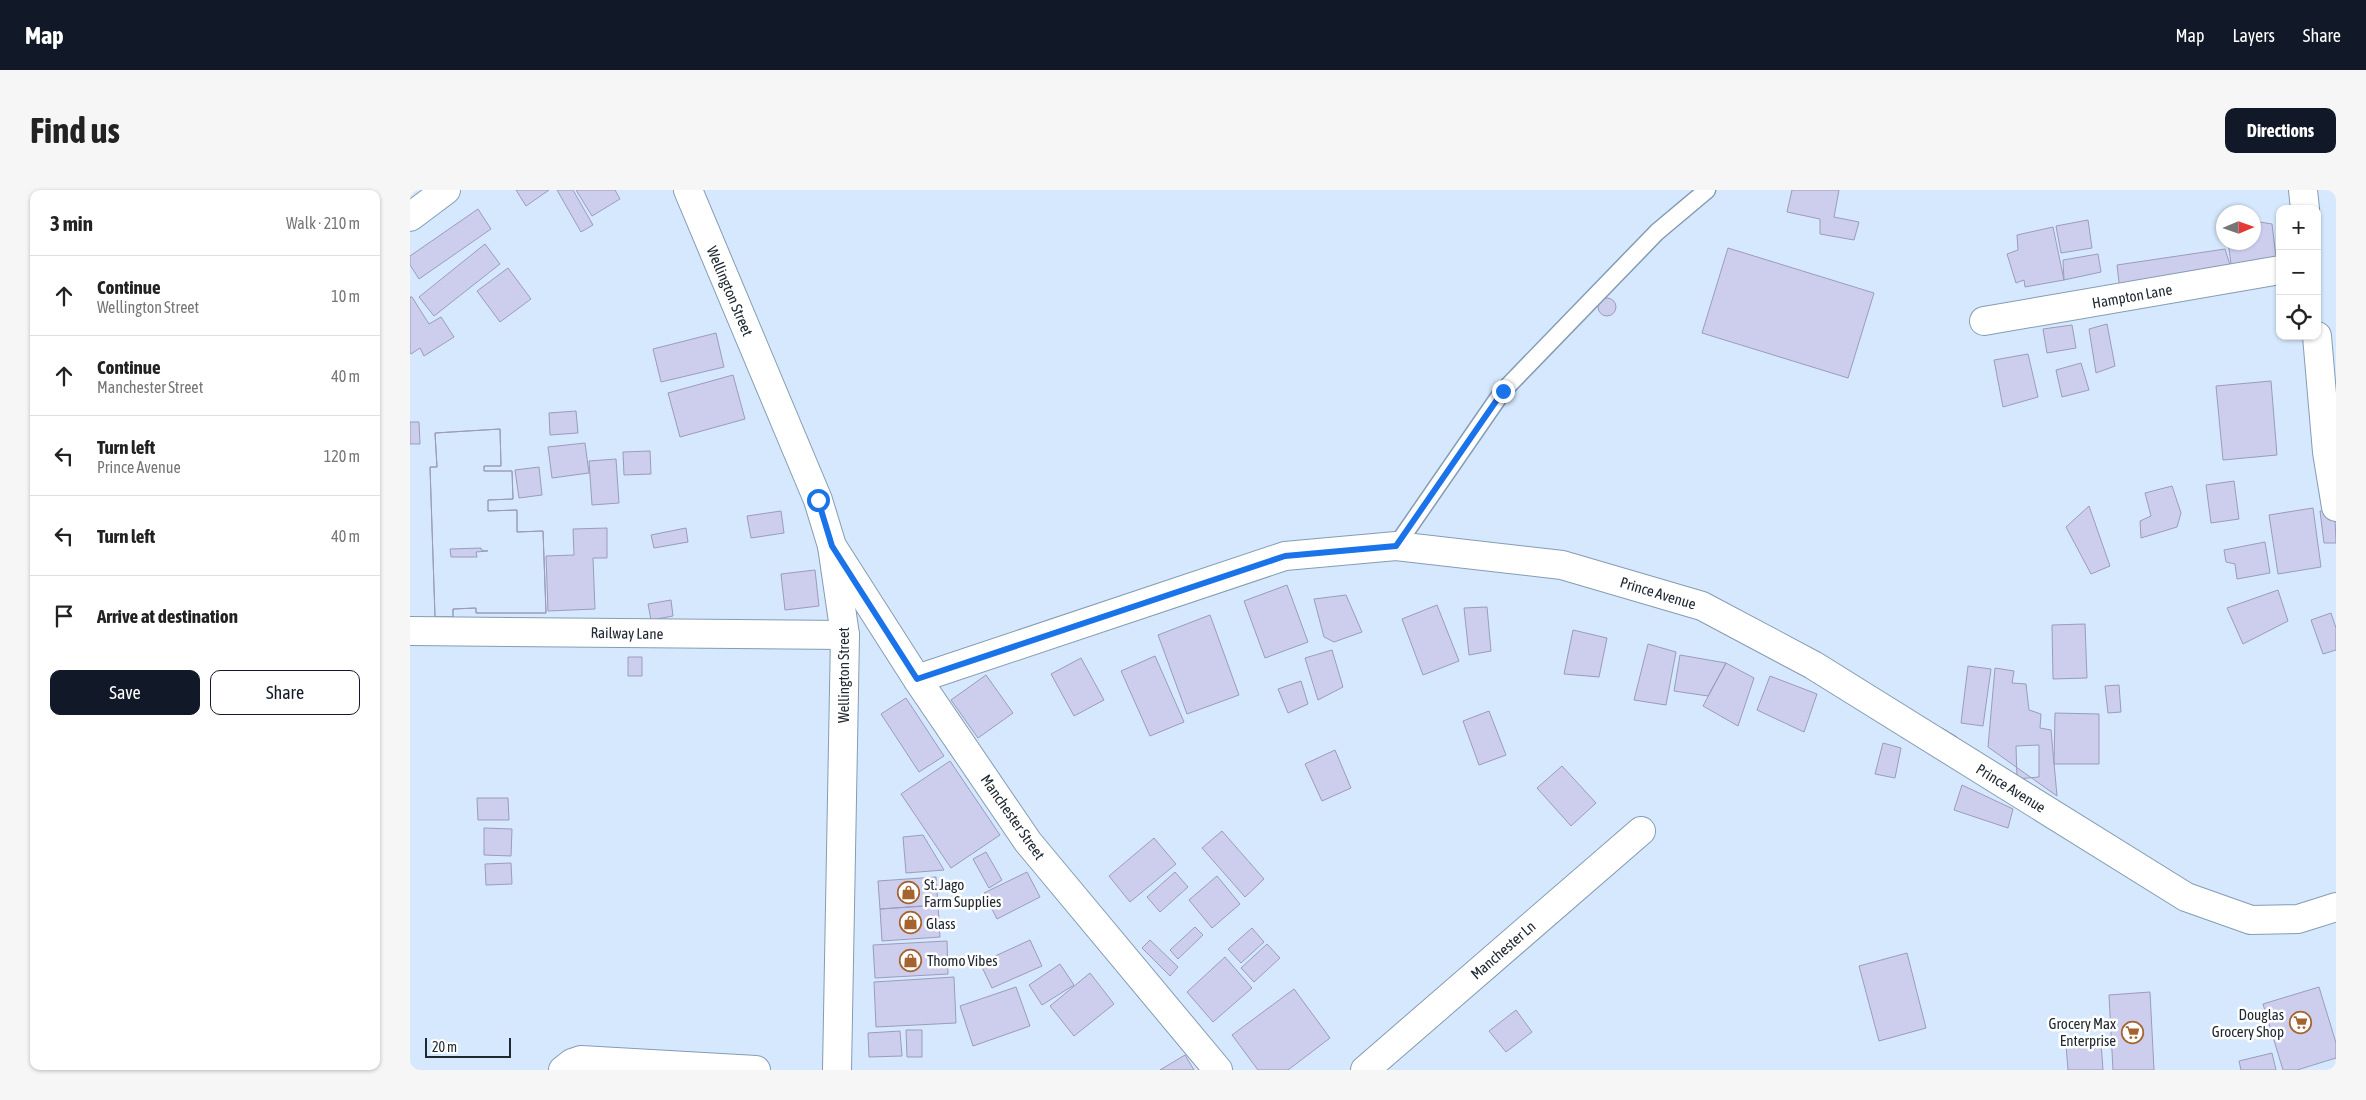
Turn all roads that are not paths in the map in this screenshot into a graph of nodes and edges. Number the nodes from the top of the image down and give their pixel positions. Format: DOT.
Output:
graph roads {
  1 [pos="446,190"];
  2 [pos="688,190"];
  3 [pos="1706,190"];
  4 [pos="2303,190"];
  5 [pos="2305,205"];
  6 [pos="410,217"];
  7 [pos="2276,271"];
  8 [pos="1984,321"];
  9 [pos="2317,340"];
  10 [pos="2336,507"];
  11 [pos="832,546"];
  12 [pos="1396,546"];
  13 [pos="410,631"];
  14 [pos="845,635"];
  15 [pos="917,679"];
  16 [pos="1641,831"];
  17 [pos="2336,907"];
  18 [pos="564,1070"];
  19 [pos="756,1070"];
  20 [pos="837,1070"];
  21 [pos="1218,1070"];
  22 [pos="1366,1070"];
  1 -- 6 [label="street"];
  2 -- 11 [label="street, Wellington Street"];
  3 -- 12 [label="lane"];
  4 -- 5 [label="street"];
  7 -- 8 [label="street, Hampton Lane"];
  9 -- 10 [label="street"];
  11 -- 14 [label="street, Wellington Street"];
  11 -- 15 [label="street, Manchester Street"];
  12 -- 15 [label="street, Prince Avenue"];
  12 -- 17 [label="street, Prince Avenue"];
  13 -- 14 [label="street, Railway Lane"];
  14 -- 20 [label="street, Wellington Street"];
  15 -- 21 [label="street, Manchester Street"];
  16 -- 22 [label="street, Manchester Ln"];
  18 -- 19 [label="street"];
}
